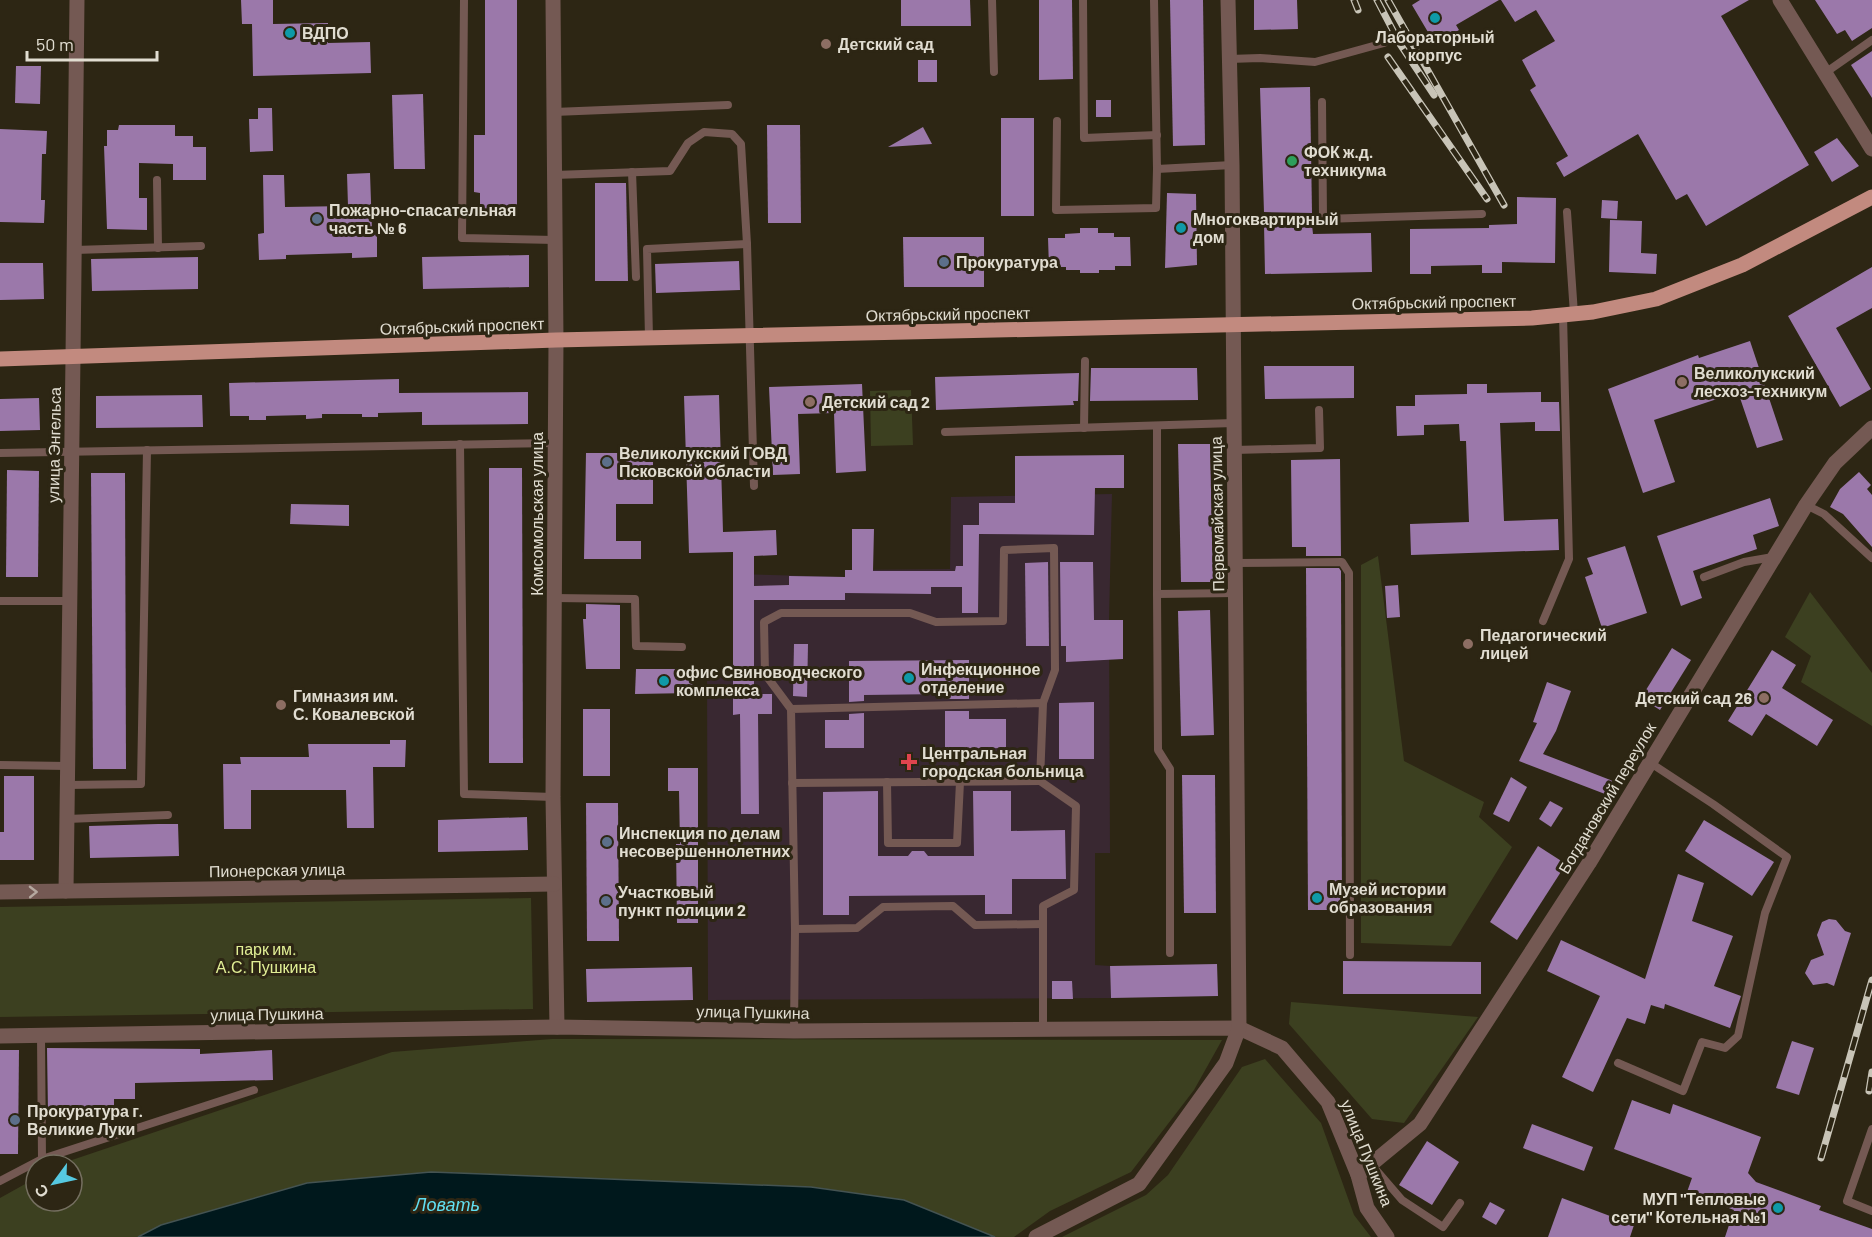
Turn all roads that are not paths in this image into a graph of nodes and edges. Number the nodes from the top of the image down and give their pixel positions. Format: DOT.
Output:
graph roads {
  1 [pos="77,0"];
  2 [pos="464,0"];
  3 [pos="553,0"];
  4 [pos="992,0"];
  5 [pos="1083,0"];
  6 [pos="1154,0"];
  7 [pos="1228,0"];
  8 [pos="1780,0"];
  9 [pos="1872,40"];
  10 [pos="1384,43"];
  11 [pos="1228,59"];
  12 [pos="994,72"];
  13 [pos="1824,73"];
  14 [pos="1322,102"];
  15 [pos="728,105"];
  16 [pos="554,112"];
  17 [pos="1057,121"];
  18 [pos="1157,135"];
  19 [pos="1872,149"];
  20 [pos="1232,165"];
  21 [pos="1157,168"];
  22 [pos="632,172"];
  23 [pos="554,175"];
  24 [pos="157,180"];
  25 [pos="1872,197"];
  26 [pos="1568,212"];
  27 [pos="1482,214"];
  28 [pos="1232,218"];
  29 [pos="1323,219"];
  30 [pos="555,240"];
  31 [pos="747,244"];
  32 [pos="201,246"];
  33 [pos="158,248"];
  34 [pos="75,250"];
  35 [pos="636,277"];
  36 [pos="1568,314"];
  37 [pos="1232,325"];
  38 [pos="750,336"];
  39 [pos="649,338"];
  40 [pos="556,340"];
  41 [pos="73,357"];
  42 [pos="0,359"];
  43 [pos="1084,361"];
  44 [pos="1318,410"];
  45 [pos="1234,423"];
  46 [pos="1156,426"];
  47 [pos="1084,428"];
  48 [pos="1872,428"];
  49 [pos="945,432"];
  50 [pos="555,443"];
  51 [pos="460,444"];
  52 [pos="147,450"];
  53 [pos="1234,450"];
  54 [pos="0,453"];
  55 [pos="72,453"];
  56 [pos="754,486"];
  57 [pos="1806,505"];
  58 [pos="1775,556"];
  59 [pos="1872,558"];
  60 [pos="1235,563"];
  61 [pos="1704,577"];
  62 [pos="1236,593"];
  63 [pos="1157,594"];
  64 [pos="554,598"];
  65 [pos="0,601"];
  66 [pos="70,601"];
  67 [pos="1543,621"];
  68 [pos="682,647"];
  69 [pos="1043,703"];
  70 [pos="791,708"];
  71 [pos="1649,762"];
  72 [pos="0,765"];
  73 [pos="68,766"];
  74 [pos="887,782"];
  75 [pos="960,782"];
  76 [pos="1040,782"];
  77 [pos="792,783"];
  78 [pos="67,785"];
  79 [pos="553,797"];
  80 [pos="168,815"];
  81 [pos="67,819"];
  82 [pos="554,884"];
  83 [pos="66,891"];
  84 [pos="0,892"];
  85 [pos="1043,924"];
  86 [pos="795,929"];
  87 [pos="1170,953"];
  88 [pos="1350,955"];
  89 [pos="557,1027"];
  90 [pos="1239,1028"];
  91 [pos="1043,1029"];
  92 [pos="794,1031"];
  93 [pos="0,1036"];
  94 [pos="41,1036"];
  95 [pos="1618,1063"];
  96 [pos="254,1090"];
  97 [pos="1872,1128"];
  98 [pos="42,1153"];
  99 [pos="60,1153"];
  100 [pos="1371,1164"];
  101 [pos="24,1168"];
  102 [pos="1358,1175"];
  103 [pos="0,1181"];
  104 [pos="1460,1203"];
  105 [pos="1872,1211"];
  106 [pos="1036,1237"];
  107 [pos="1387,1237"];
  1 -- 34 [label="street, улица Энгельса"];
  2 -- 30 [label="lane"];
  3 -- 16 [label="street, Комсомольская улица"];
  4 -- 12 [label="lane"];
  5 -- 18 [label="lane"];
  6 -- 18 [label="lane"];
  7 -- 11 [label="street, Первомайская улица"];
  8 -- 13 [label="street"];
  9 -- 13 [label="lane"];
  10 -- 11 [label="lane"];
  11 -- 20 [label="street, Первомайская улица"];
  13 -- 19 [label="street"];
  14 -- 29 [label="lane"];
  15 -- 16 [label="lane"];
  16 -- 23 [label="street, Комсомольская улица"];
  17 -- 21 [label="lane"];
  18 -- 21 [label="lane"];
  20 -- 21 [label="lane"];
  20 -- 28 [label="street, Первомайская улица"];
  22 -- 23 [label="lane"];
  22 -- 31 [label="lane"];
  22 -- 35 [label="lane"];
  23 -- 30 [label="street, Комсомольская улица"];
  24 -- 33 [label="lane"];
  25 -- 36 [label="main road, Октябрьский проспект"];
  26 -- 36 [label="lane"];
  27 -- 29 [label="lane"];
  28 -- 29 [label="lane"];
  28 -- 37 [label="street, Первомайская улица"];
  30 -- 40 [label="street, Комсомольская улица"];
  31 -- 38 [label="lane"];
  31 -- 39 [label="lane"];
  32 -- 33 [label="lane"];
  33 -- 34 [label="lane"];
  34 -- 41 [label="street, улица Энгельса"];
  36 -- 37 [label="main road, Октябрьский проспект"];
  36 -- 67 [label="lane"];
  37 -- 38 [label="main road, Октябрьский проспект"];
  37 -- 45 [label="street, Первомайская улица"];
  38 -- 39 [label="main road, Октябрьский проспект"];
  38 -- 56 [label="lane"];
  39 -- 40 [label="main road, Октябрьский проспект"];
  40 -- 41 [label="main road, Октябрьский проспект"];
  40 -- 50 [label="street, Комсомольская улица"];
  41 -- 42 [label="main road, Октябрьский проспект"];
  41 -- 55 [label="street, улица Энгельса"];
  43 -- 47 [label="lane"];
  44 -- 53 [label="lane"];
  45 -- 46 [label="lane"];
  45 -- 53 [label="street, Первомайская улица"];
  46 -- 47 [label="lane"];
  46 -- 63 [label="lane"];
  47 -- 49 [label="lane"];
  48 -- 57 [label="street, Богдановский переулок"];
  50 -- 51 [label="lane"];
  50 -- 64 [label="street, Комсомольская улица"];
  51 -- 52 [label="lane"];
  51 -- 79 [label="lane"];
  52 -- 55 [label="lane"];
  52 -- 78 [label="lane"];
  53 -- 60 [label="street, Первомайская улица"];
  54 -- 55 [label="lane"];
  55 -- 66 [label="street, улица Энгельса"];
  57 -- 58 [label="street, Богдановский переулок"];
  57 -- 59 [label="lane"];
  58 -- 61 [label="lane"];
  58 -- 71 [label="street, Богдановский переулок"];
  60 -- 62 [label="street, Первомайская улица"];
  60 -- 88 [label="lane"];
  62 -- 63 [label="lane"];
  62 -- 90 [label="street, Первомайская улица"];
  63 -- 87 [label="lane"];
  64 -- 68 [label="lane"];
  64 -- 79 [label="street, Комсомольская улица"];
  65 -- 66 [label="lane"];
  66 -- 73 [label="street, улица Энгельса"];
  69 -- 70 [label="lane"];
  69 -- 70 [label="lane"];
  69 -- 76 [label="lane"];
  70 -- 77 [label="lane"];
  71 -- 95 [label="lane"];
  71 -- 100 [label="street, Богдановский переулок"];
  72 -- 73 [label="lane"];
  73 -- 78 [label="street, улица Энгельса"];
  74 -- 75 [label="lane"];
  74 -- 75 [label="lane"];
  74 -- 77 [label="lane"];
  75 -- 76 [label="lane"];
  76 -- 85 [label="lane"];
  77 -- 86 [label="lane"];
  78 -- 81 [label="street, улица Энгельса"];
  79 -- 82 [label="street, Комсомольская улица"];
  80 -- 81 [label="lane"];
  81 -- 83 [label="street, улица Энгельса"];
  82 -- 83 [label="street, Пионерская улица"];
  82 -- 89 [label="street, Комсомольская улица"];
  84 -- 83 [label="street, Пионерская улица, one-way"];
  85 -- 86 [label="lane"];
  85 -- 91 [label="lane"];
  86 -- 92 [label="lane"];
  89 -- 92 [label="street, улица Пушкина"];
  89 -- 94 [label="street, улица Пушкина"];
  90 -- 91 [label="street, улица Пушкина"];
  90 -- 102 [label="street, улица Пушкина"];
  90 -- 106 [label="street"];
  91 -- 92 [label="street, улица Пушкина"];
  93 -- 94 [label="street, улица Пушкина"];
  94 -- 98 [label="lane"];
  96 -- 99 [label="lane"];
  97 -- 105 [label="lane"];
  100 -- 102 [label="street, Богдановский переулок"];
  100 -- 104 [label="lane"];
  101 -- 103 [label="lane"];
  102 -- 107 [label="street, улица Пушкина"];
}
